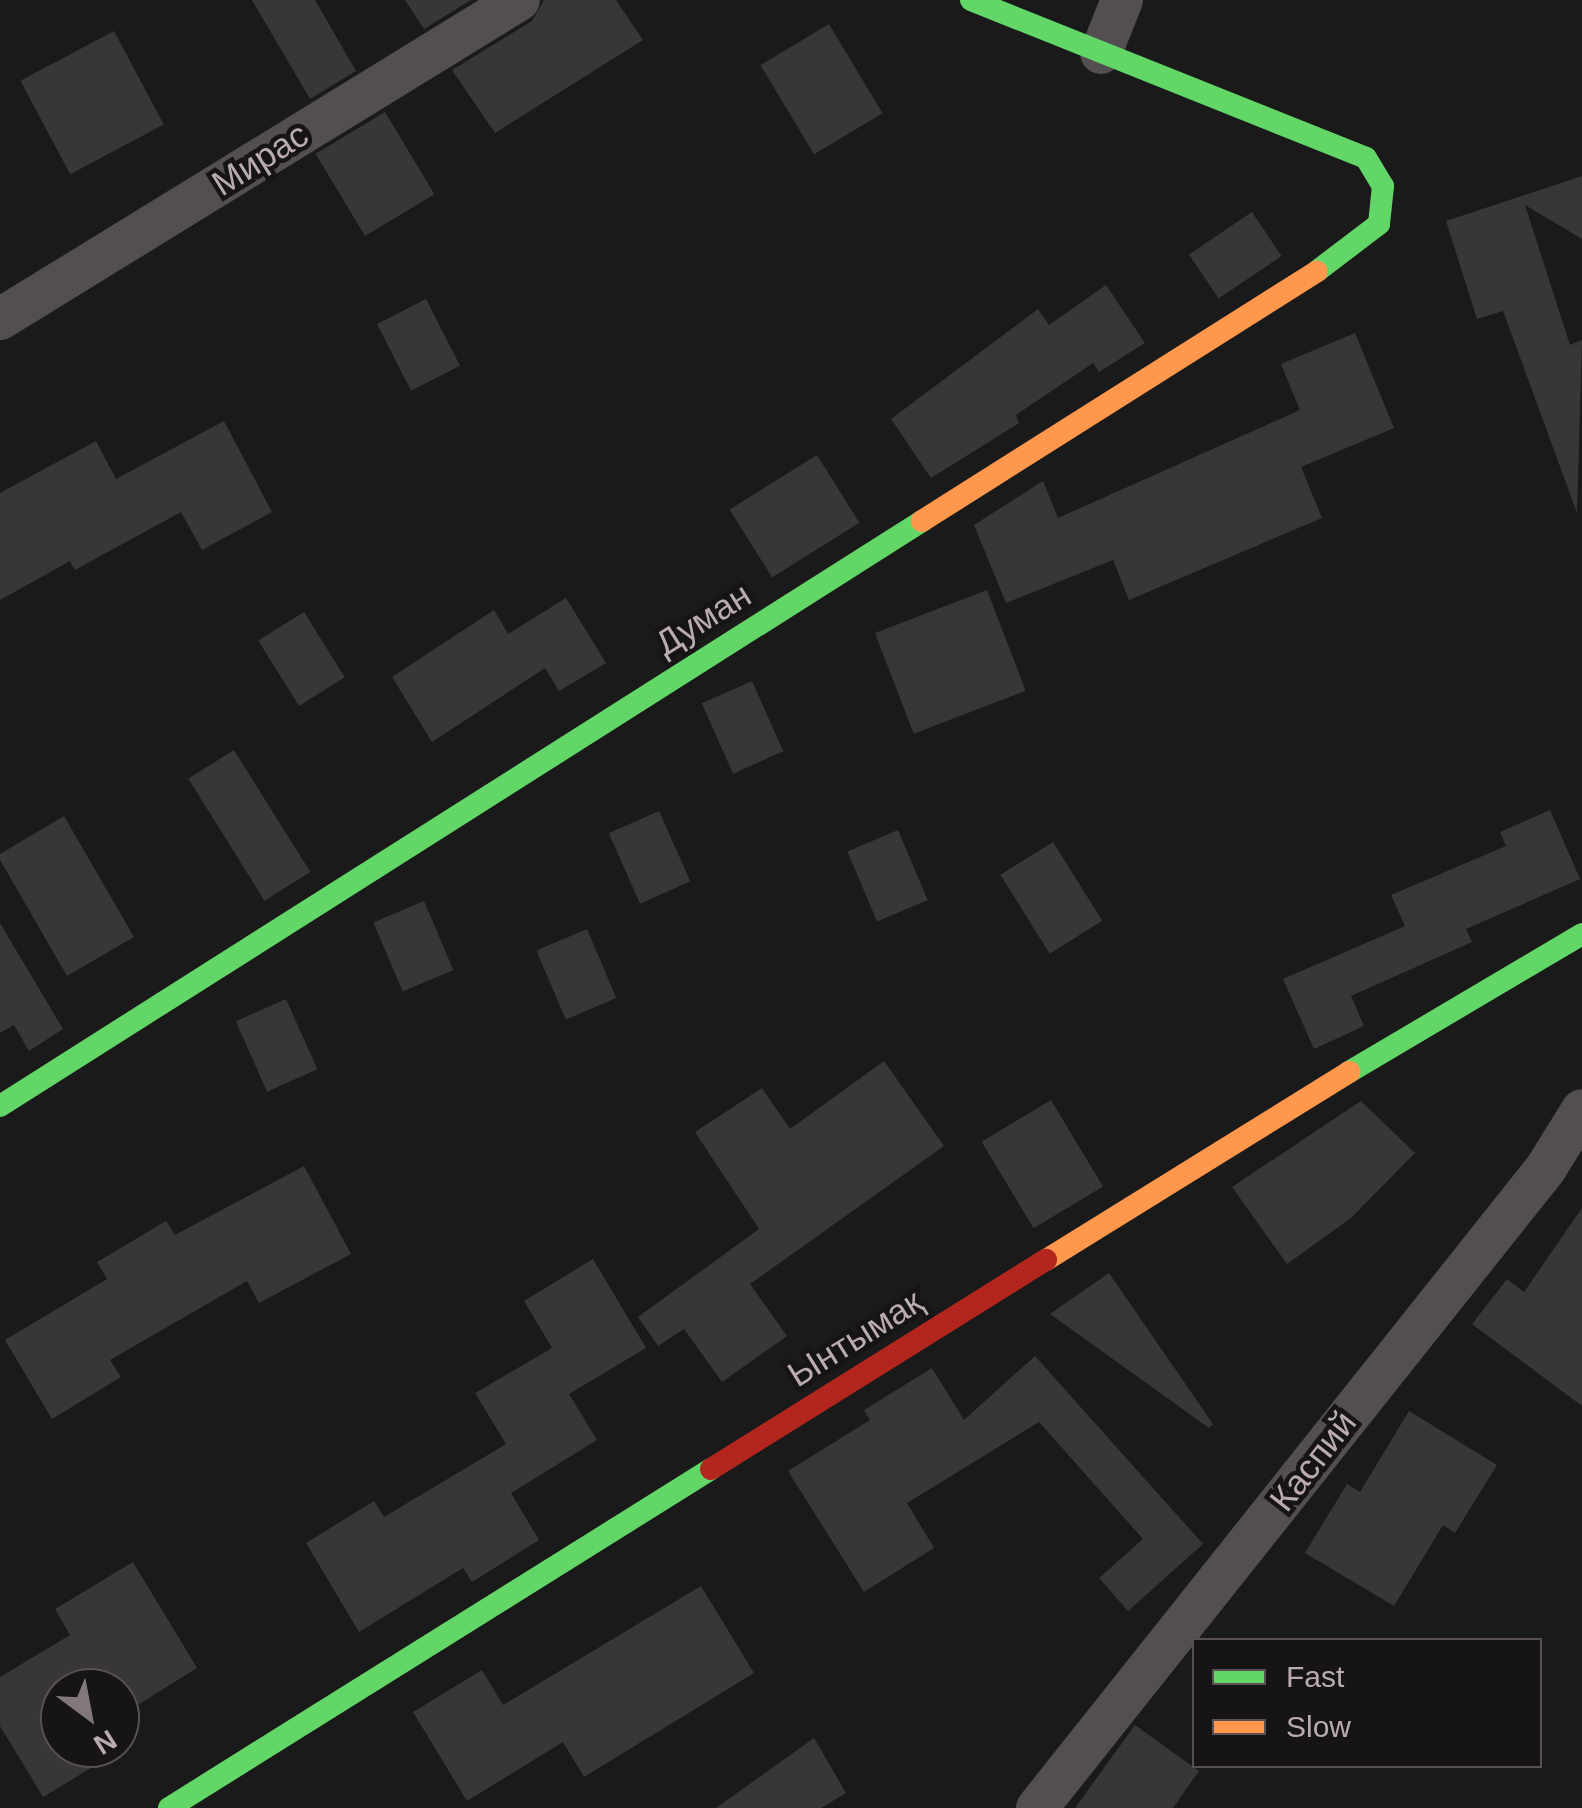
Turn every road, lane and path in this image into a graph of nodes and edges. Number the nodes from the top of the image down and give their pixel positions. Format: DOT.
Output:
graph roads {
  1 [pos="519,0"];
  2 [pos="971,0"];
  3 [pos="1122,0"];
  4 [pos="1101,53"];
  5 [pos="0,318"];
  6 [pos="1582,934"];
  7 [pos="0,1106"];
  8 [pos="1582,1110"];
  9 [pos="169,1808"];
  10 [pos="1037,1808"];
  1 -- 5 [label="street, Мирас"];
  2 -- 4 [label="street"];
  3 -- 4 [label="street"];
  4 -- 7 [label="street, Думан"];
  6 -- 9 [label="street, Ынтымақ"];
  8 -- 10 [label="street, Каспий"];
}
